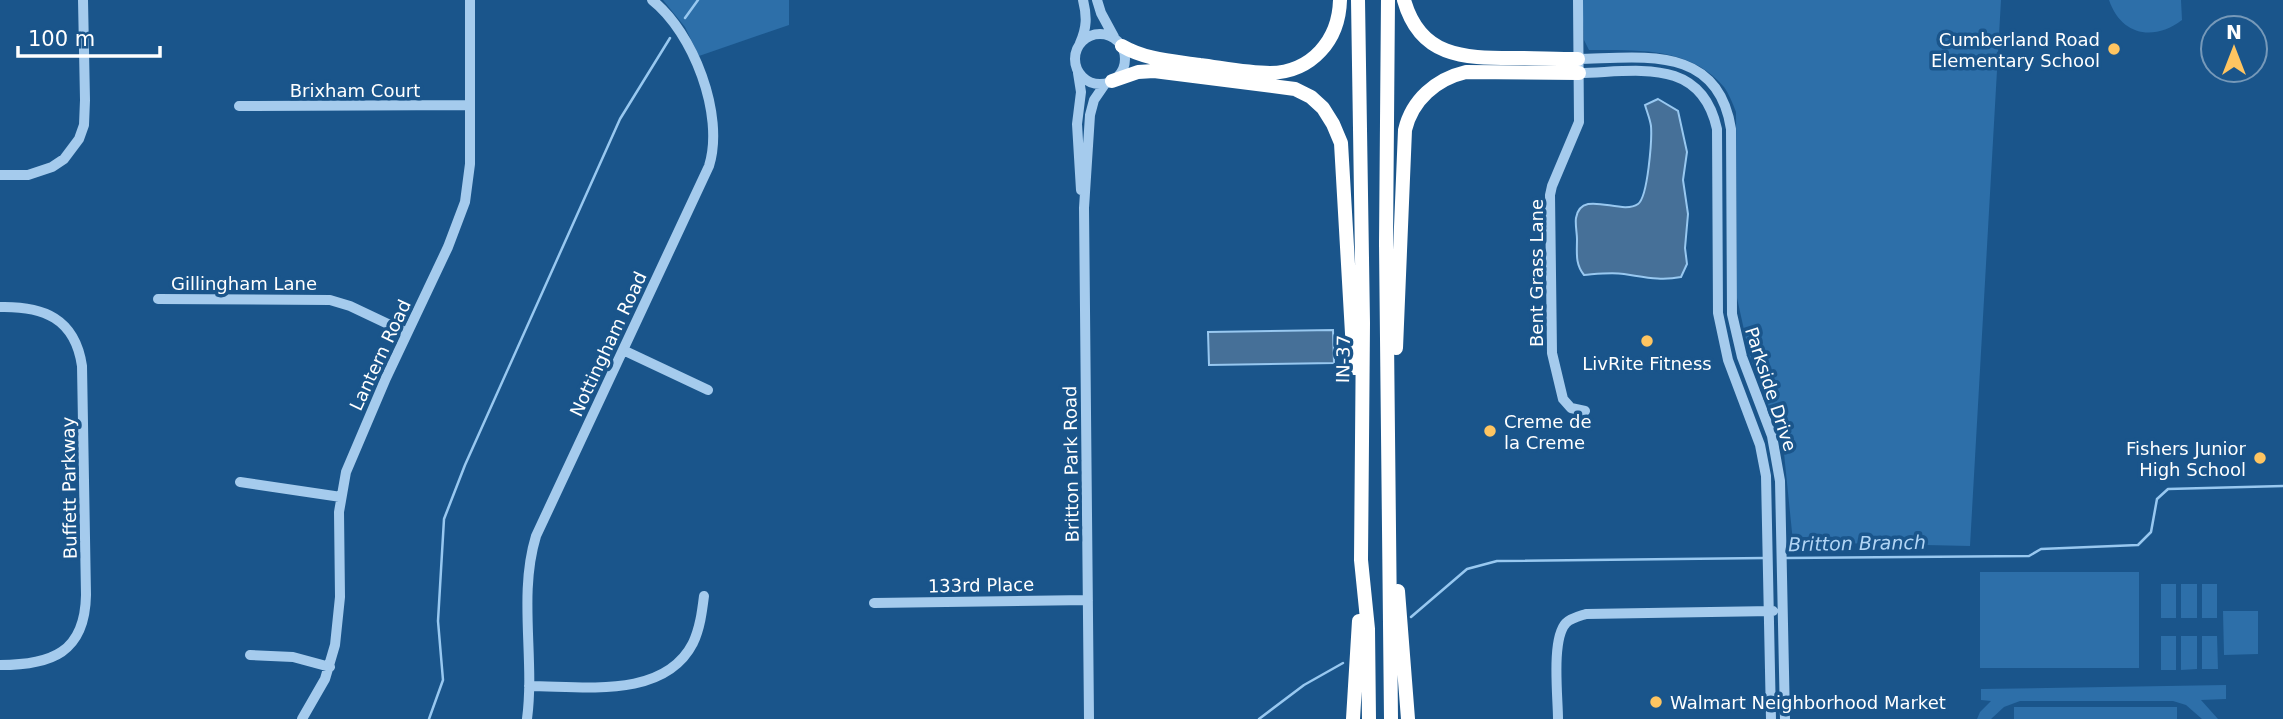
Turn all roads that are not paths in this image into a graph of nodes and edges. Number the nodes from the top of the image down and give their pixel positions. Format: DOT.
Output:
graph roads {
  1 [pos="83,0"];
  2 [pos="470,0"];
  3 [pos="652,0"];
  4 [pos="1083,0"];
  5 [pos="1097,0"];
  6 [pos="1340,0"];
  7 [pos="1358,0"];
  8 [pos="1388,0"];
  9 [pos="1404,0"];
  10 [pos="1578,0"];
  11 [pos="1119,43"];
  12 [pos="1079,44"];
  13 [pos="1579,66"];
  14 [pos="1076,68"];
  15 [pos="1109,83"];
  16 [pos="470,105"];
  17 [pos="239,106"];
  18 [pos="0,175"];
  19 [pos="1084,208"];
  20 [pos="158,299"];
  21 [pos="0,307"];
  22 [pos="408,333"];
  23 [pos="623,350"];
  24 [pos="708,390"];
  25 [pos="1388,401"];
  26 [pos="1585,411"];
  27 [pos="240,482"];
  28 [pos="1360,484"];
  29 [pos="341,497"];
  30 [pos="1389,522"];
  31 [pos="1361,560"];
  32 [pos="704,596"];
  33 [pos="1088,600"];
  34 [pos="874,603"];
  35 [pos="1769,611"];
  36 [pos="1782,611"];
  37 [pos="250,655"];
  38 [pos="0,665"];
  39 [pos="330,667"];
  40 [pos="529,686"];
  41 [pos="302,719"];
  42 [pos="527,719"];
  43 [pos="1089,719"];
  44 [pos="1353,719"];
  45 [pos="1369,719"];
  46 [pos="1391,719"];
  47 [pos="1408,719"];
  48 [pos="1558,719"];
  49 [pos="1771,719"];
  50 [pos="1784,719"];
  1 -- 18 [label="street"];
  2 -- 16 [label="street, Lantern Road"];
  3 -- 23 [label="street, Nottingham Road"];
  4 -- 12 [label="street"];
  5 -- 11 [label="street"];
  6 -- 11 [label="highway"];
  7 -- 28 [label="highway, IN-37"];
  8 -- 25 [label="highway"];
  9 -- 13 [label="highway"];
  10 -- 13 [label="street, Bent Grass Lane"];
  11 -- 12 [label="street"];
  11 -- 15 [label="street"];
  12 -- 14 [label="street"];
  13 -- 25 [label="highway"];
  13 -- 26 [label="street, Bent Grass Lane"];
  13 -- 35 [label="street, Parkside Drive"];
  13 -- 36 [label="street, Parkside Drive"];
  14 -- 15 [label="street"];
  14 -- 19 [label="street, Britton Park Road"];
  15 -- 19 [label="street, Britton Park Road"];
  15 -- 28 [label="highway"];
  16 -- 17 [label="street, Brixham Court"];
  16 -- 22 [label="street, Lantern Road"];
  19 -- 33 [label="street, Britton Park Road"];
  20 -- 22 [label="street, Gillingham Lane"];
  21 -- 38 [label="street, Buffett Parkway"];
  22 -- 29 [label="street, Lantern Road"];
  23 -- 24 [label="street"];
  23 -- 40 [label="street, Nottingham Road"];
  25 -- 30 [label="highway"];
  27 -- 29 [label="street"];
  28 -- 31 [label="highway, IN-37"];
  29 -- 39 [label="street, Lantern Road"];
  30 -- 46 [label="highway"];
  30 -- 47 [label="highway"];
  31 -- 44 [label="highway"];
  31 -- 45 [label="highway, IN-37"];
  32 -- 40 [label="street"];
  33 -- 34 [label="street, 133rd Place"];
  33 -- 43 [label="street, Britton Park Road"];
  35 -- 36 [label="street"];
  35 -- 48 [label="street"];
  35 -- 49 [label="street, Parkside Drive"];
  36 -- 50 [label="street, Parkside Drive"];
  37 -- 39 [label="street"];
  39 -- 41 [label="street, Lantern Road"];
  40 -- 42 [label="street, Nottingham Road"];
}
